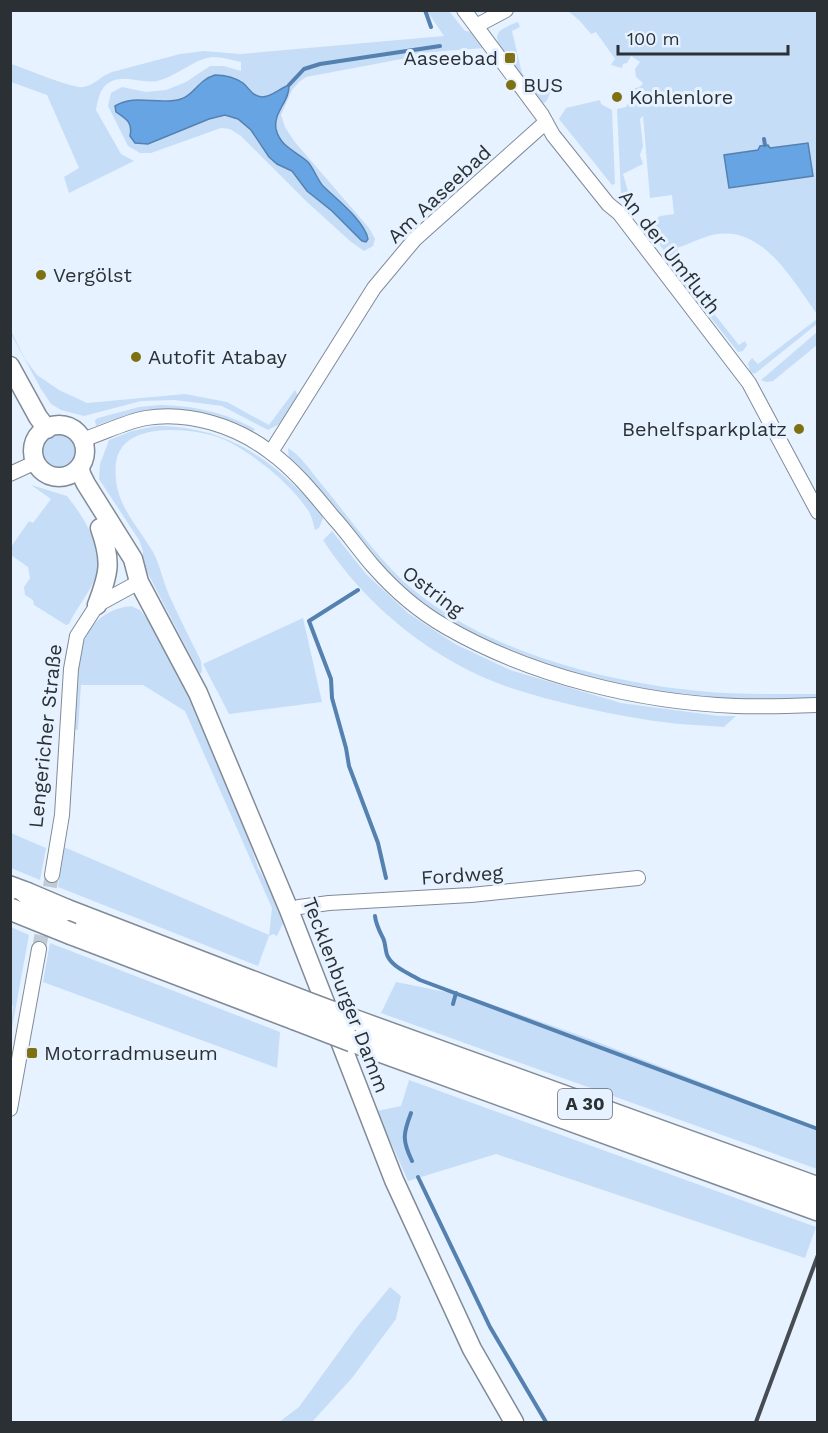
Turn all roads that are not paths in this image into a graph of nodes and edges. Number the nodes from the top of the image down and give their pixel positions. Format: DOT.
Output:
graph roads {
  1 [pos="464,10"];
  2 [pos="506,10"];
  3 [pos="476,26"];
  4 [pos="546,122"];
  5 [pos="10,366"];
  6 [pos="47,429"];
  7 [pos="82,440"];
  8 [pos="270,452"];
  9 [pos="36,462"];
  10 [pos="80,467"];
  11 [pos="10,474"];
  12 [pos="62,477"];
  13 [pos="818,512"];
  14 [pos="100,528"];
  15 [pos="139,582"];
  16 [pos="97,605"];
  17 [pos="818,705"];
  18 [pos="52,875"];
  19 [pos="638,878"];
  20 [pos="18,890"];
  21 [pos="10,909"];
  22 [pos="289,910"];
  23 [pos="39,949"];
  24 [pos="300,1011"];
  25 [pos="353,1031"];
  26 [pos="10,1109"];
  27 [pos="818,1188"];
  28 [pos="817,1209"];
  29 [pos="514,1422"];
  1 -- 3 [label="street, An der Umfluth"];
  2 -- 3 [label="street"];
  3 -- 4 [label="street, An der Umfluth"];
  4 -- 8 [label="street, Am Aaseebad"];
  4 -- 13 [label="street, An der Umfluth"];
  5 -- 6 [label="main road"];
  6 -- 7 [label="main road"];
  6 -- 9 [label="main road"];
  7 -- 8 [label="street, Ostring"];
  7 -- 10 [label="main road"];
  8 -- 17 [label="street, Ostring"];
  9 -- 11 [label="street"];
  9 -- 12 [label="main road"];
  10 -- 12 [label="main road"];
  10 -- 15 [label="main road, Tecklenburger Damm"];
  12 -- 14 [label="main road, Tecklenburger Damm"];
  14 -- 15 [label="main road, Tecklenburger Damm"];
  14 -- 16 [label="main road, Lengericher Straße"];
  15 -- 16 [label="street, Lengericher Straße"];
  15 -- 22 [label="main road, Tecklenburger Damm"];
  16 -- 18 [label="street, Lengericher Straße"];
  19 -- 22 [label="street, Fordweg"];
  20 -- 24 [label="highway, A 30, bridge"];
  21 -- 24 [label="highway, A 30, bridge"];
  22 -- 29 [label="main road, Tecklenburger Damm"];
  23 -- 26 [label="street"];
  24 -- 25 [label="highway, A 30, bridge"];
  25 -- 27 [label="highway, A 30"];
  25 -- 28 [label="highway, A 30"];
}
